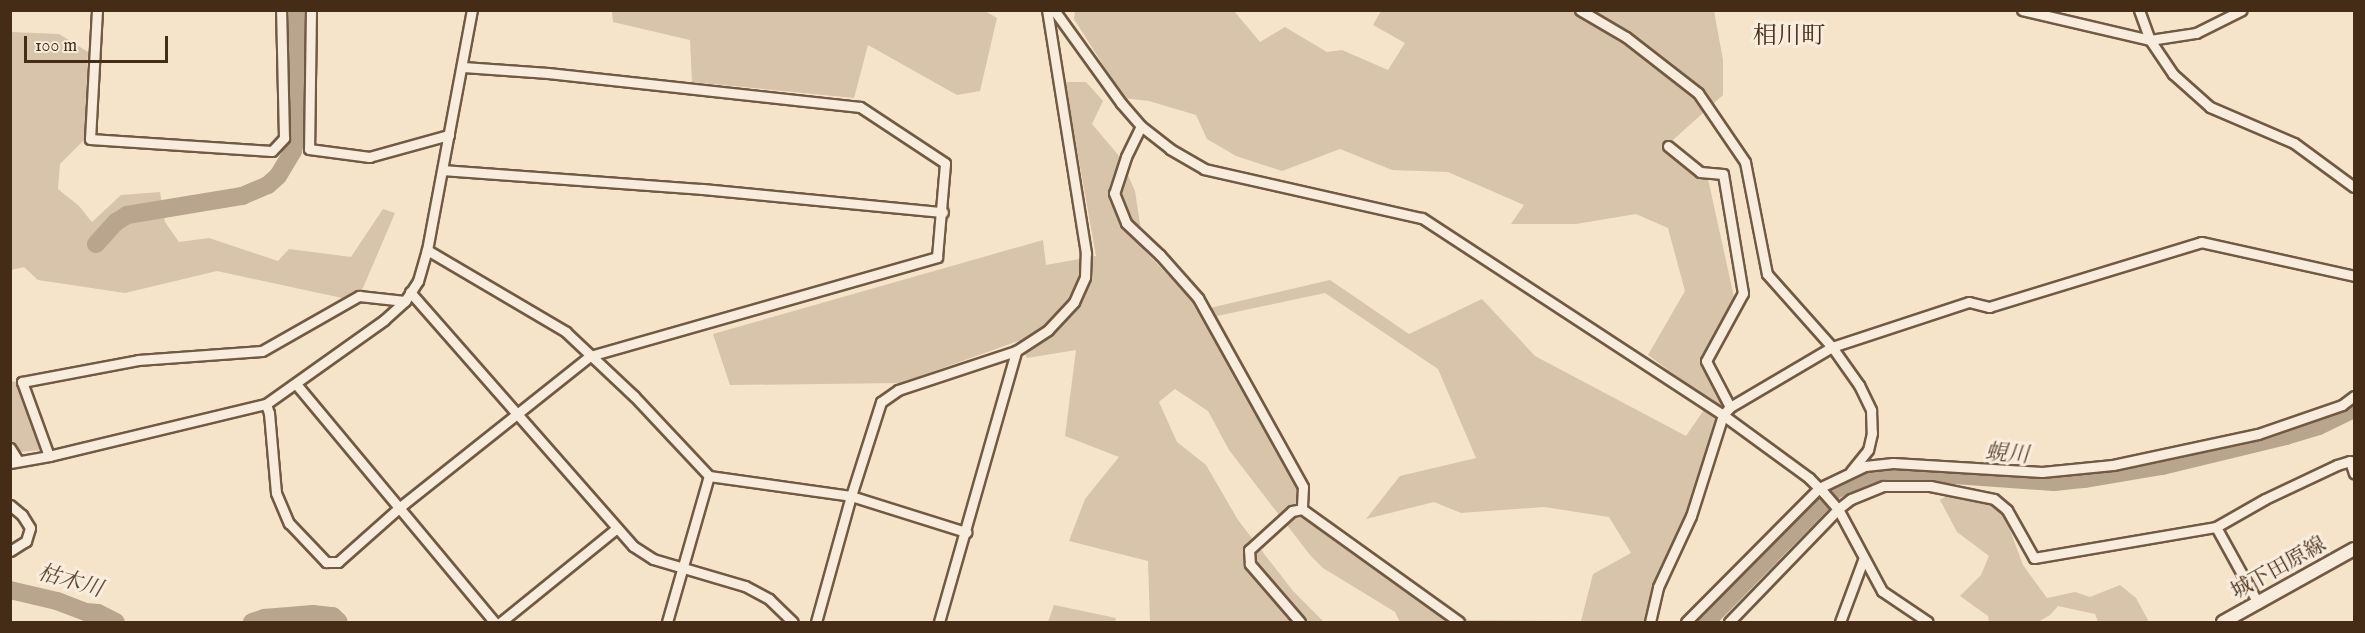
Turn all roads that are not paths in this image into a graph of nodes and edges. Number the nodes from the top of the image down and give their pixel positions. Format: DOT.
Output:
graph roads {
  1 [pos="97,10"];
  2 [pos="281,10"];
  3 [pos="311,10"];
  4 [pos="472,10"];
  5 [pos="1047,10"];
  6 [pos="1054,10"];
  7 [pos="1580,10"];
  8 [pos="2022,10"];
  9 [pos="2139,10"];
  10 [pos="2242,10"];
  11 [pos="2150,40"];
  12 [pos="463,67"];
  13 [pos="1141,126"];
  14 [pos="449,135"];
  15 [pos="1668,146"];
  16 [pos="443,170"];
  17 [pos="2355,186"];
  18 [pos="943,212"];
  19 [pos="427,250"];
  20 [pos="2355,276"];
  21 [pos="407,296"];
  22 [pos="1832,347"];
  23 [pos="1016,351"];
  24 [pos="590,356"];
  25 [pos="296,384"];
  26 [pos="2355,396"];
  27 [pos="266,404"];
  28 [pos="1730,407"];
  29 [pos="518,413"];
  30 [pos="1723,415"];
  31 [pos="10,448"];
  32 [pos="49,456"];
  33 [pos="14,462"];
  34 [pos="1849,473"];
  35 [pos="2355,473"];
  36 [pos="709,477"];
  37 [pos="1822,490"];
  38 [pos="851,496"];
  39 [pos="10,505"];
  40 [pos="1836,506"];
  41 [pos="400,507"];
  42 [pos="1302,509"];
  43 [pos="2216,527"];
  44 [pos="616,529"];
  45 [pos="966,532"];
  46 [pos="2355,549"];
  47 [pos="10,552"];
  48 [pos="1863,560"];
  49 [pos="682,568"];
  50 [pos="2258,603"];
  51 [pos="494,622"];
  52 [pos="501,622"];
  53 [pos="667,622"];
  54 [pos="793,622"];
  55 [pos="816,622"];
  56 [pos="939,622"];
  57 [pos="1300,622"];
  58 [pos="1459,622"];
  59 [pos="1650,622"];
  60 [pos="1686,622"];
  61 [pos="1729,622"];
  62 [pos="1840,622"];
  63 [pos="1928,622"];
  64 [pos="2223,622"];
  1 -- 2 [label="street"];
  3 -- 14 [label="street"];
  4 -- 12 [label="street"];
  5 -- 23 [label="street"];
  6 -- 13 [label="street"];
  7 -- 22 [label="street"];
  8 -- 11 [label="street"];
  9 -- 11 [label="street"];
  10 -- 11 [label="street"];
  11 -- 17 [label="street"];
  12 -- 14 [label="street"];
  12 -- 18 [label="street"];
  13 -- 30 [label="street"];
  13 -- 42 [label="street"];
  14 -- 16 [label="street"];
  15 -- 28 [label="street"];
  16 -- 18 [label="street"];
  16 -- 19 [label="street"];
  18 -- 24 [label="street"];
  19 -- 21 [label="street"];
  19 -- 24 [label="street"];
  20 -- 22 [label="street"];
  21 -- 25 [label="street"];
  21 -- 29 [label="street"];
  21 -- 32 [label="street"];
  22 -- 28 [label="street"];
  22 -- 34 [label="street"];
  23 -- 38 [label="street"];
  23 -- 45 [label="street"];
  24 -- 29 [label="street"];
  24 -- 36 [label="street"];
  25 -- 27 [label="street"];
  25 -- 41 [label="street"];
  26 -- 34 [label="street"];
  27 -- 32 [label="street"];
  27 -- 41 [label="street"];
  28 -- 30 [label="street"];
  29 -- 41 [label="street"];
  29 -- 44 [label="street"];
  30 -- 37 [label="street"];
  30 -- 59 [label="street"];
  31 -- 33 [label="street"];
  32 -- 33 [label="street"];
  34 -- 37 [label="street"];
  35 -- 43 [label="street"];
  36 -- 38 [label="street"];
  36 -- 49 [label="street"];
  37 -- 40 [label="street"];
  37 -- 60 [label="street"];
  38 -- 45 [label="street"];
  38 -- 55 [label="street"];
  39 -- 47 [label="street"];
  40 -- 43 [label="street"];
  40 -- 48 [label="street"];
  40 -- 61 [label="street"];
  41 -- 51 [label="street"];
  42 -- 57 [label="street"];
  42 -- 58 [label="street"];
  43 -- 50 [label="street"];
  44 -- 49 [label="street"];
  44 -- 52 [label="street"];
  45 -- 56 [label="street"];
  46 -- 50 [label="main road, 城下田原線"];
  48 -- 62 [label="street"];
  48 -- 63 [label="street"];
  49 -- 53 [label="street"];
  49 -- 54 [label="street"];
  50 -- 64 [label="main road, 城下田原線"];
}
